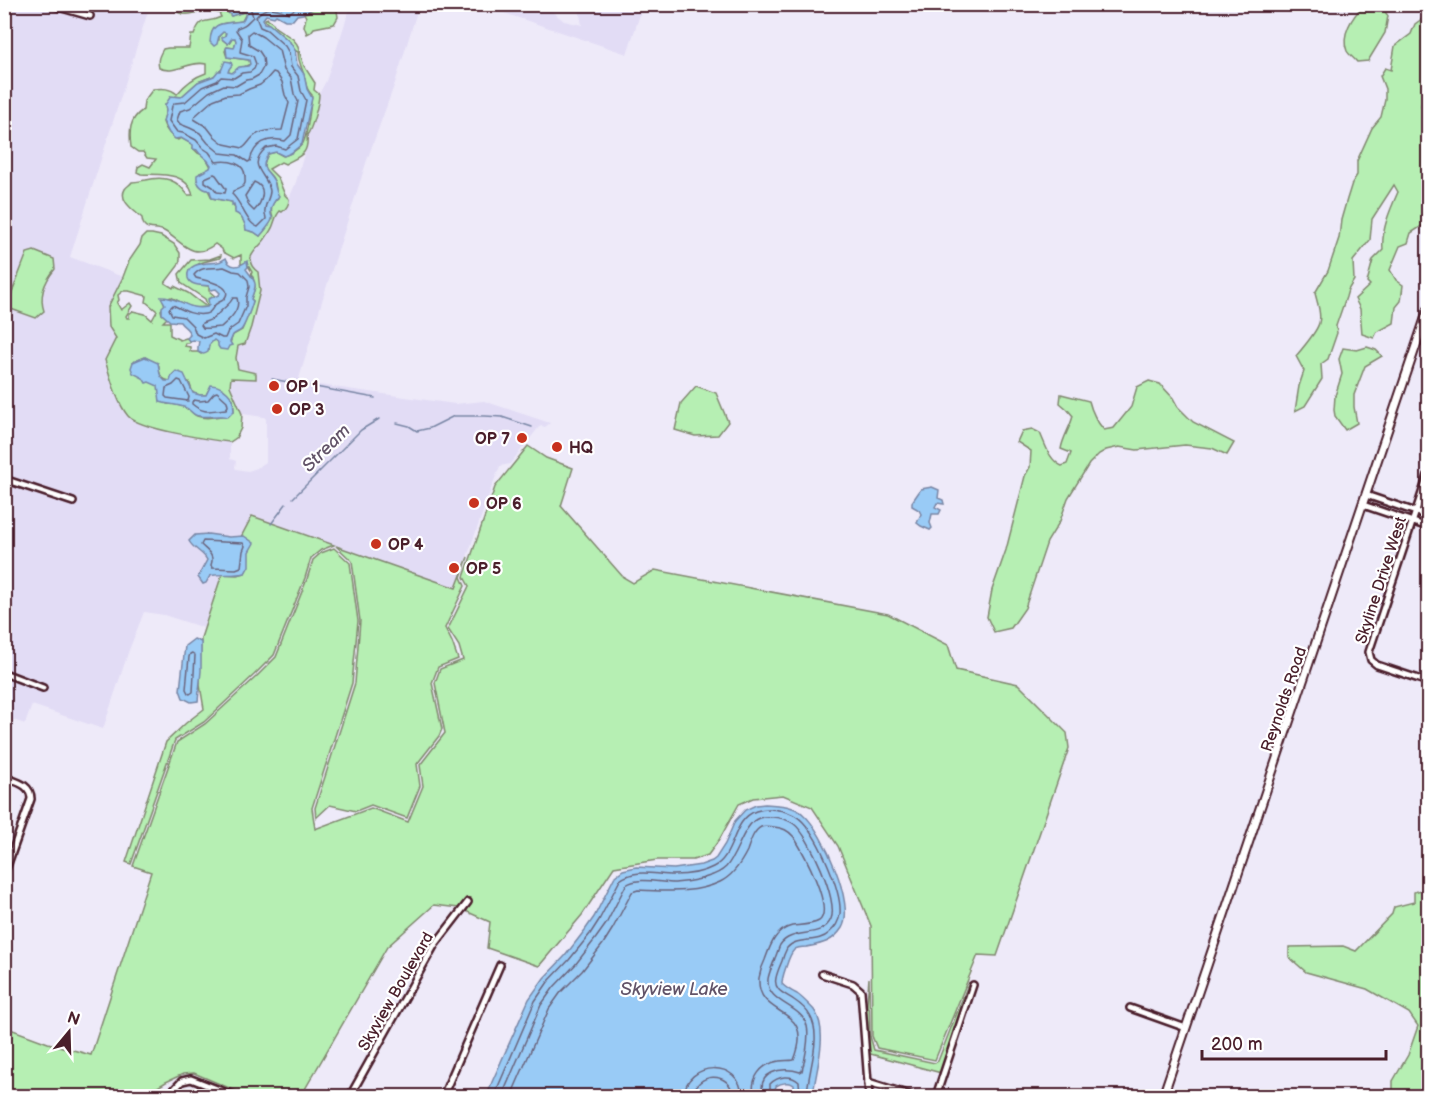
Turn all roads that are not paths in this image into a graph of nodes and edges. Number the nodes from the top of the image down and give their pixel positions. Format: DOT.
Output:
graph roads {
  1 [pos="48,4"];
  2 [pos="90,16"];
  3 [pos="1428,310"];
  4 [pos="1428,475"];
  5 [pos="4,480"];
  6 [pos="1366,495"];
  7 [pos="73,502"];
  8 [pos="1363,505"];
  9 [pos="1416,512"];
  10 [pos="1428,516"];
  11 [pos="1413,522"];
  12 [pos="1428,527"];
  13 [pos="4,674"];
  14 [pos="1428,679"];
  15 [pos="43,688"];
  16 [pos="4,777"];
  17 [pos="4,875"];
  18 [pos="468,902"];
  19 [pos="500,965"];
  20 [pos="822,974"];
  21 [pos="974,985"];
  22 [pos="1130,1008"];
  23 [pos="1186,1028"];
  24 [pos="868,1082"];
  25 [pos="168,1096"];
  26 [pos="235,1096"];
  27 [pos="350,1096"];
  28 [pos="443,1096"];
  29 [pos="869,1096"];
  30 [pos="913,1096"];
  31 [pos="936,1096"];
  32 [pos="1163,1096"];
  1 -- 2 [label="street"];
  3 -- 6 [label="street, Reynolds Road"];
  4 -- 9 [label="street, Skyline Drive West"];
  5 -- 7 [label="street"];
  6 -- 8 [label="street, Reynolds Road"];
  6 -- 9 [label="street"];
  8 -- 11 [label="street"];
  8 -- 23 [label="street, Reynolds Road"];
  9 -- 10 [label="street"];
  9 -- 11 [label="street, Skyline Drive West"];
  11 -- 12 [label="street"];
  11 -- 14 [label="street, Skyline Drive West"];
  13 -- 15 [label="street"];
  16 -- 17 [label="street"];
  18 -- 27 [label="street, Skyview Boulevard"];
  19 -- 28 [label="street"];
  20 -- 24 [label="street"];
  21 -- 31 [label="street"];
  22 -- 23 [label="street"];
  23 -- 32 [label="street, Reynolds Road"];
  24 -- 29 [label="street"];
  24 -- 30 [label="street"];
  25 -- 26 [label="street"];
}
